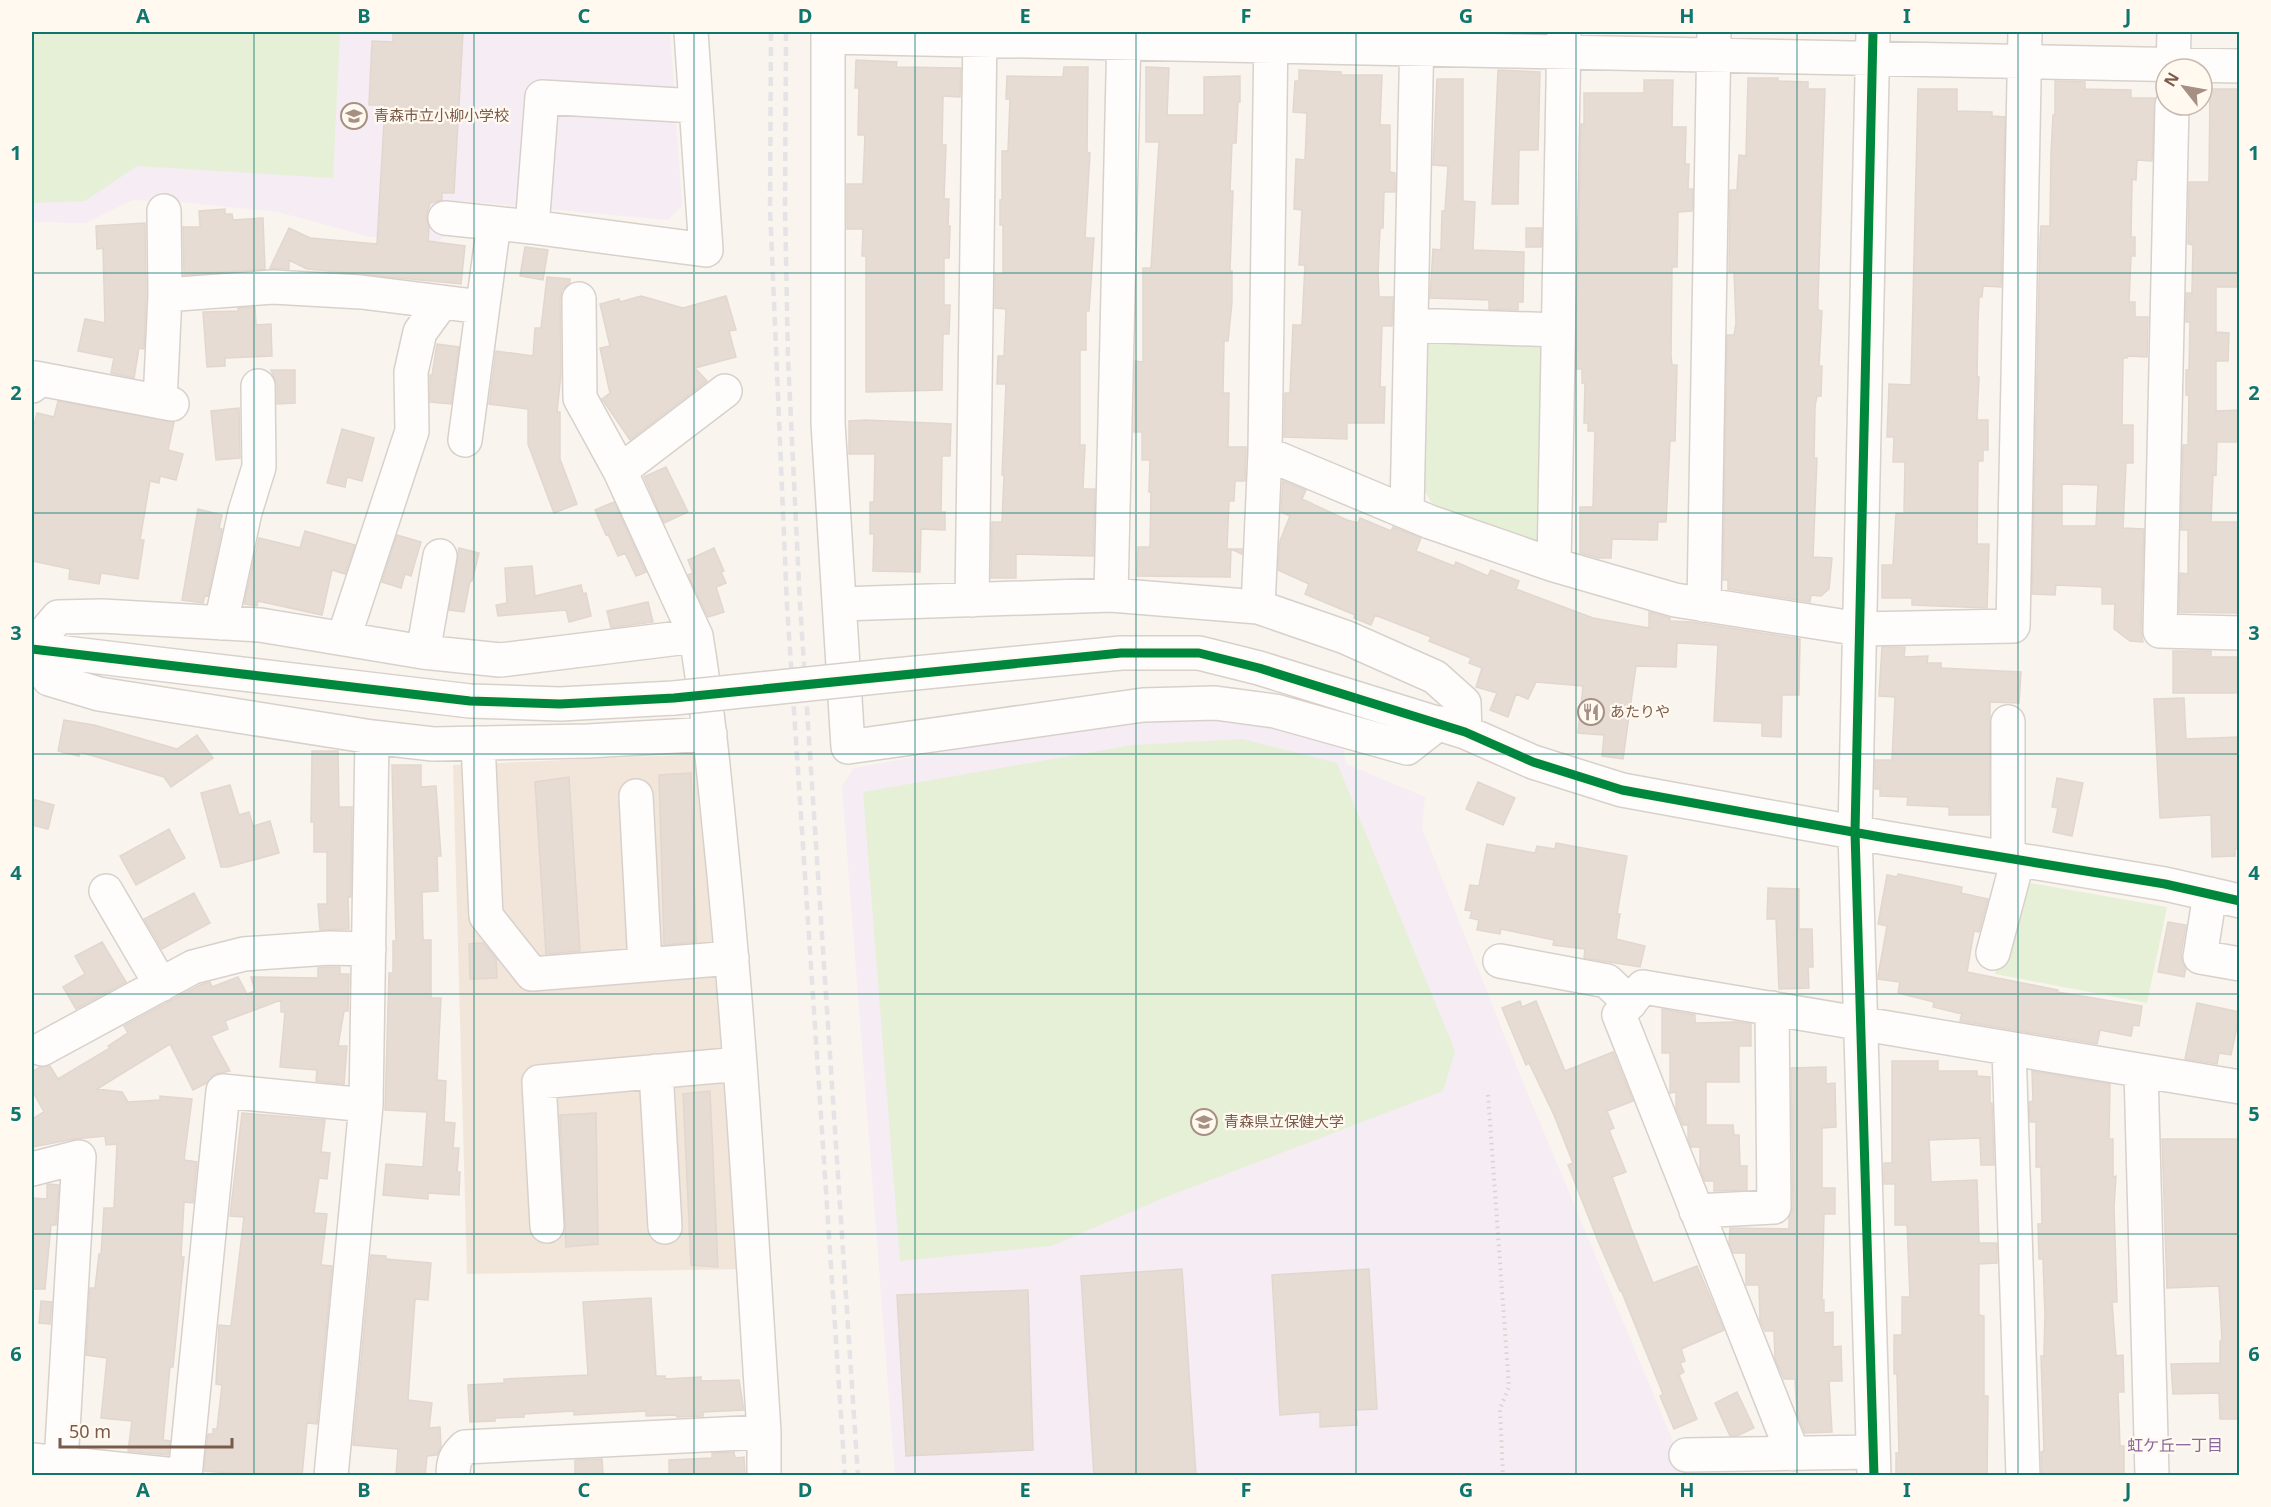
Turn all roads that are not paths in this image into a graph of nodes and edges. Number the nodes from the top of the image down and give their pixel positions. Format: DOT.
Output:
graph roads {
  1 [pos="692,32"];
  2 [pos="2174,32"];
  3 [pos="828,34"];
  4 [pos="980,35"];
  5 [pos="1124,37"];
  6 [pos="1271,39"];
  7 [pos="1417,41"];
  8 [pos="1564,43"];
  9 [pos="1714,43"];
  10 [pos="1873,45"];
  11 [pos="2025,47"];
  12 [pos="2173,57"];
  13 [pos="2154,64"];
  14 [pos="2214,66"];
  15 [pos="2240,66"];
  16 [pos="696,106"];
  17 [pos="2172,117"];
  18 [pos="164,211"];
  19 [pos="445,218"];
  20 [pos="494,222"];
  21 [pos="532,226"];
  22 [pos="165,294"];
  23 [pos="579,299"];
  24 [pos="442,302"];
  25 [pos="482,307"];
  26 [pos="1411,325"];
  27 [pos="1558,330"];
  28 [pos="32,386"];
  29 [pos="258,386"];
  30 [pos="724,391"];
  31 [pos="465,440"];
  32 [pos="1265,453"];
  33 [pos="620,471"];
  34 [pos="1407,512"];
  35 [pos="440,556"];
  36 [pos="1554,565"];
  37 [pos="1111,595"];
  38 [pos="972,600"];
  39 [pos="841,604"];
  40 [pos="1704,605"];
  41 [pos="1258,608"];
  42 [pos="221,623"];
  43 [pos="1860,629"];
  44 [pos="2240,633"];
  45 [pos="696,636"];
  46 [pos="344,637"];
  47 [pos="32,648"];
  48 [pos="423,652"];
  49 [pos="2008,722"];
  50 [pos="1452,727"];
  51 [pos="710,734"];
  52 [pos="372,737"];
  53 [pos="478,743"];
  54 [pos="636,796"];
  55 [pos="1855,832"];
  56 [pos="2013,859"];
  57 [pos="106,891"];
  58 [pos="2225,898"];
  59 [pos="369,949"];
  60 [pos="1993,953"];
  61 [pos="732,958"];
  62 [pos="1500,961"];
  63 [pos="2240,964"];
  64 [pos="645,965"];
  65 [pos="161,985"];
  66 [pos="1630,1003"];
  67 [pos="1772,1008"];
  68 [pos="1860,1025"];
  69 [pos="42,1049"];
  70 [pos="2009,1049"];
  71 [pos="740,1064"];
  72 [pos="657,1071"];
  73 [pos="2141,1071"];
  74 [pos="2240,1087"];
  75 [pos="366,1105"];
  76 [pos="32,1169"];
  77 [pos="1696,1211"];
  78 [pos="547,1226"];
  79 [pos="665,1227"];
  80 [pos="764,1432"];
  81 [pos="1793,1454"];
  82 [pos="1686,1455"];
  83 [pos="46,1461"];
  84 [pos="1873,1464"];
  85 [pos="185,1476"];
  86 [pos="331,1476"];
  87 [pos="453,1476"];
  88 [pos="764,1476"];
  89 [pos="2023,1476"];
  90 [pos="2152,1476"];
  1 -- 16 [label="street"];
  2 -- 12 [label="street"];
  3 -- 4 [label="street"];
  3 -- 39 [label="street"];
  4 -- 5 [label="street"];
  4 -- 38 [label="street"];
  5 -- 6 [label="street"];
  5 -- 37 [label="street"];
  6 -- 7 [label="street"];
  6 -- 32 [label="street"];
  7 -- 8 [label="street"];
  7 -- 26 [label="street"];
  8 -- 9 [label="street"];
  8 -- 27 [label="street"];
  9 -- 10 [label="street"];
  9 -- 40 [label="street"];
  10 -- 11 [label="street"];
  10 -- 43 [label="street"];
  11 -- 13 [label="street"];
  11 -- 43 [label="street"];
  14 -- 15 [label="street"];
  16 -- 21 [label="street"];
  16 -- 21 [label="street"];
  17 -- 44 [label="street"];
  18 -- 22 [label="street"];
  19 -- 20 [label="street"];
  20 -- 21 [label="street"];
  20 -- 25 [label="street"];
  22 -- 24 [label="street"];
  22 -- 28 [label="street"];
  23 -- 33 [label="street"];
  24 -- 25 [label="street"];
  24 -- 46 [label="street"];
  25 -- 31 [label="street"];
  26 -- 27 [label="street"];
  26 -- 34 [label="street"];
  27 -- 36 [label="street"];
  29 -- 42 [label="street"];
  30 -- 33 [label="street"];
  32 -- 34 [label="street"];
  32 -- 41 [label="street"];
  33 -- 45 [label="street"];
  34 -- 36 [label="street"];
  35 -- 48 [label="street"];
  36 -- 40 [label="street"];
  37 -- 38 [label="street"];
  37 -- 41 [label="street"];
  38 -- 39 [label="street"];
  39 -- 50 [label="street"];
  40 -- 43 [label="street"];
  41 -- 50 [label="street"];
  42 -- 46 [label="street"];
  42 -- 47 [label="street"];
  43 -- 55 [label="street"];
  45 -- 48 [label="street"];
  45 -- 51 [label="street"];
  46 -- 48 [label="street"];
  47 -- 50 [label="street, bridge"];
  47 -- 52 [label="street"];
  49 -- 56 [label="street"];
  50 -- 55 [label="street"];
  51 -- 53 [label="street"];
  51 -- 61 [label="street"];
  52 -- 53 [label="street"];
  52 -- 59 [label="street"];
  53 -- 64 [label="street"];
  54 -- 64 [label="street"];
  55 -- 56 [label="street"];
  55 -- 68 [label="street"];
  56 -- 58 [label="street"];
  56 -- 60 [label="street"];
  57 -- 65 [label="street"];
  58 -- 63 [label="street"];
  59 -- 65 [label="street"];
  59 -- 75 [label="street"];
  61 -- 64 [label="street"];
  61 -- 71 [label="street"];
  62 -- 66 [label="street"];
  65 -- 69 [label="street"];
  66 -- 67 [label="street"];
  66 -- 77 [label="street"];
  67 -- 68 [label="street"];
  67 -- 77 [label="street"];
  68 -- 70 [label="street"];
  68 -- 84 [label="street"];
  70 -- 73 [label="street"];
  70 -- 89 [label="street"];
  71 -- 72 [label="street"];
  71 -- 80 [label="street"];
  72 -- 78 [label="street"];
  72 -- 79 [label="street"];
  73 -- 74 [label="street"];
  73 -- 90 [label="street"];
  75 -- 85 [label="street"];
  75 -- 86 [label="street"];
  76 -- 83 [label="street"];
  77 -- 81 [label="street"];
  80 -- 87 [label="street"];
  80 -- 88 [label="street"];
  81 -- 82 [label="street"];
  81 -- 84 [label="street"];
  83 -- 85 [label="street"];
}
